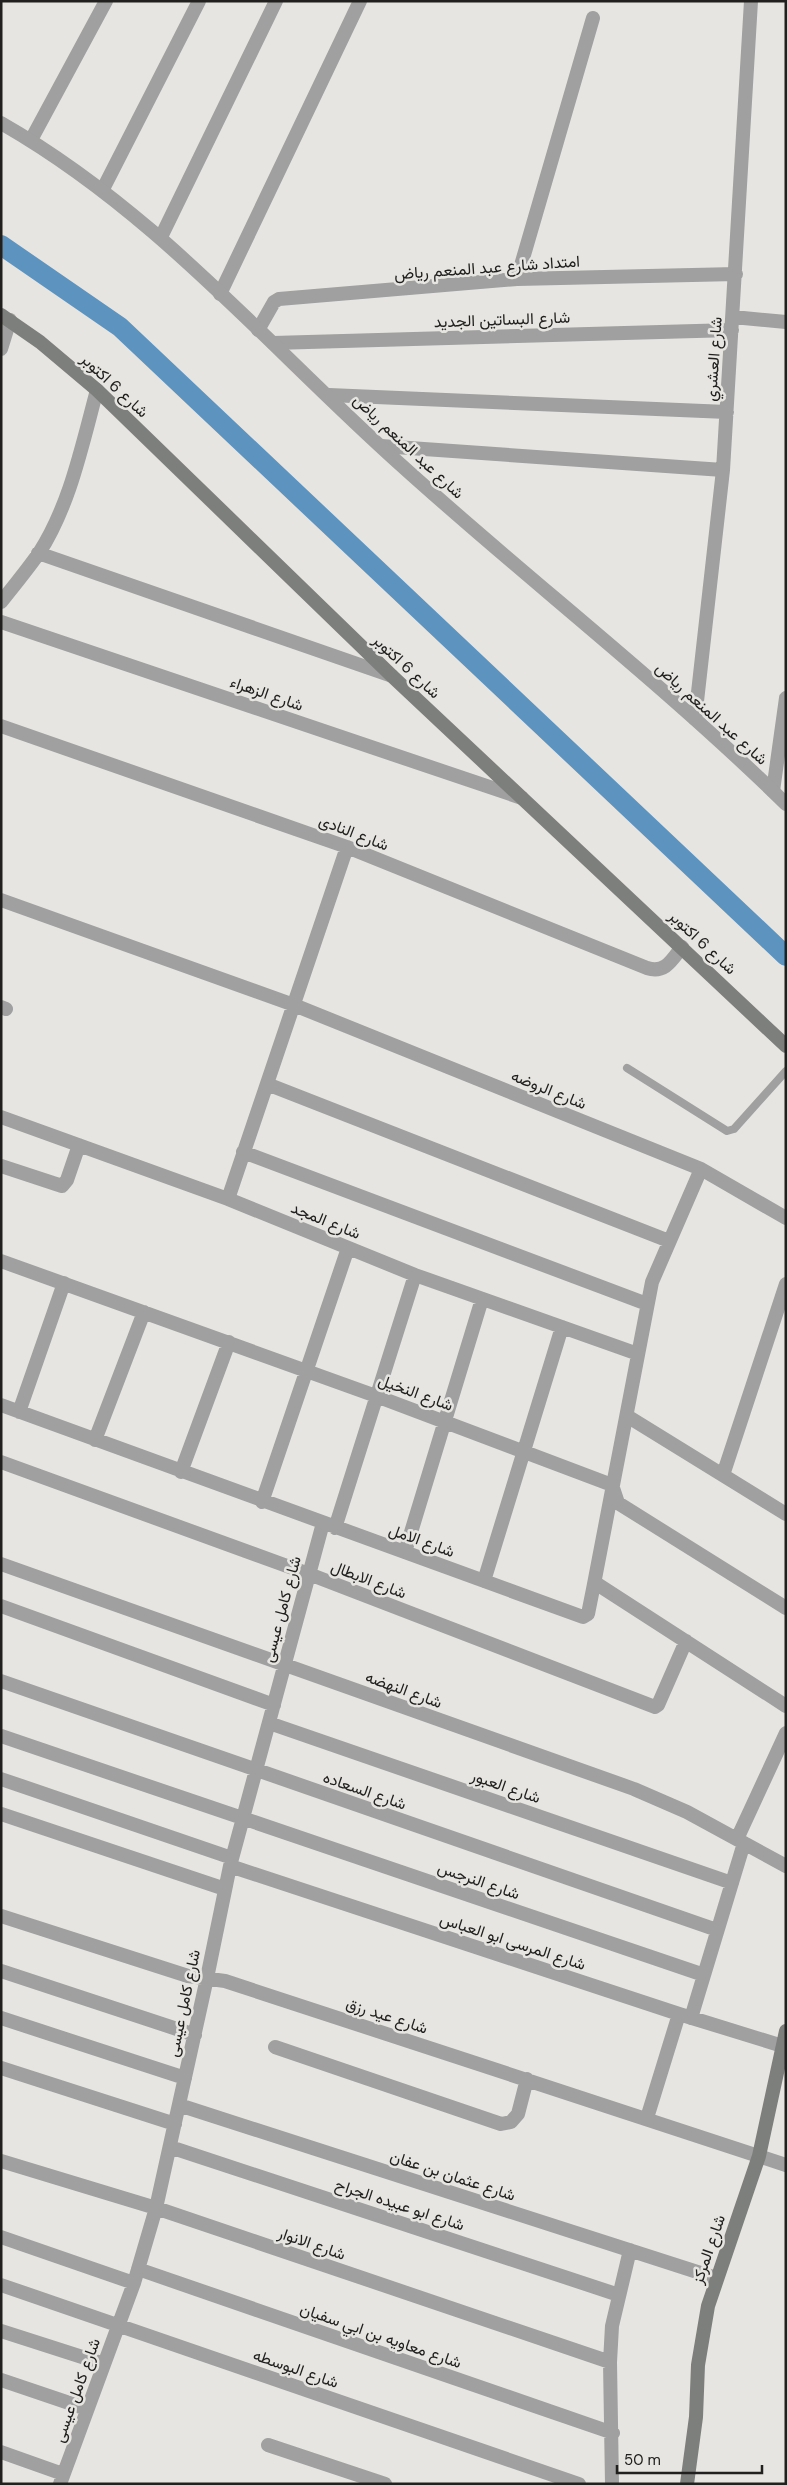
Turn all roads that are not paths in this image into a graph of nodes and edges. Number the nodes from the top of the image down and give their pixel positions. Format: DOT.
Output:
graph roads {
  1 [pos="106,1"];
  2 [pos="199,1"];
  3 [pos="276,1"];
  4 [pos="360,1"];
  5 [pos="751,1"];
  6 [pos="594,18"];
  7 [pos="1,123"];
  8 [pos="31,140"];
  9 [pos="103,189"];
  10 [pos="161,237"];
  11 [pos="736,274"];
  12 [pos="517,280"];
  13 [pos="220,294"];
  14 [pos="6,318"];
  15 [pos="786,322"];
  16 [pos="732,323"];
  17 [pos="258,330"];
  18 [pos="273,343"];
  19 [pos="1,349"];
  20 [pos="97,390"];
  21 [pos="329,395"];
  22 [pos="727,412"];
  23 [pos="381,446"];
  24 [pos="723,470"];
  25 [pos="38,553"];
  26 [pos="1,602"];
  27 [pos="1,622"];
  28 [pos="392,676"];
  29 [pos="786,698"];
  30 [pos="695,718"];
  31 [pos="1,726"];
  32 [pos="773,792"];
  33 [pos="522,798"];
  34 [pos="786,804"];
  35 [pos="347,847"];
  36 [pos="1,900"];
  37 [pos="682,947"];
  38 [pos="294,1005"];
  39 [pos="786,1046"];
  40 [pos="627,1068"];
  41 [pos="786,1071"];
  42 [pos="267,1084"];
  43 [pos="1,1117"];
  44 [pos="79,1145"];
  45 [pos="243,1152"];
  46 [pos="1,1166"];
  47 [pos="701,1169"];
  48 [pos="228,1199"];
  49 [pos="786,1218"];
  50 [pos="669,1241"];
  51 [pos="348,1248"];
  52 [pos="1,1261"];
  53 [pos="415,1275"];
  54 [pos="64,1283"];
  55 [pos="786,1284"];
  56 [pos="482,1299"];
  57 [pos="647,1304"];
  58 [pos="144,1312"];
  59 [pos="562,1328"];
  60 [pos="229,1342"];
  61 [pos="638,1354"];
  62 [pos="307,1370"];
  63 [pos="376,1396"];
  64 [pos="1,1405"];
  65 [pos="19,1412"];
  66 [pos="627,1416"];
  67 [pos="445,1421"];
  68 [pos="95,1440"];
  69 [pos="524,1452"];
  70 [pos="1,1462"];
  71 [pos="181,1472"];
  72 [pos="723,1475"];
  73 [pos="612,1486"];
  74 [pos="262,1502"];
  75 [pos="786,1514"];
  76 [pos="329,1526"];
  77 [pos="405,1552"];
  78 [pos="1,1564"];
  79 [pos="309,1574"];
  80 [pos="484,1581"];
  81 [pos="594,1584"];
  82 [pos="1,1606"];
  83 [pos="786,1608"];
  84 [pos="686,1641"];
  85 [pos="284,1665"];
  86 [pos="1,1681"];
  87 [pos="274,1705"];
  88 [pos="786,1706"];
  89 [pos="269,1723"];
  90 [pos="786,1733"];
  91 [pos="1,1736"];
  92 [pos="256,1770"];
  93 [pos="1,1779"];
  94 [pos="1,1814"];
  95 [pos="243,1818"];
  96 [pos="740,1841"];
  97 [pos="231,1862"];
  98 [pos="786,1866"];
  99 [pos="732,1883"];
  100 [pos="225,1889"];
  101 [pos="1,1916"];
  102 [pos="717,1930"];
  103 [pos="1,1971"];
  104 [pos="704,1975"];
  105 [pos="207,1978"];
  106 [pos="685,2016"];
  107 [pos="1,2018"];
  108 [pos="786,2031"];
  109 [pos="194,2035"];
  110 [pos="275,2047"];
  111 [pos="784,2047"];
  112 [pos="1,2068"];
  113 [pos="185,2078"];
  114 [pos="527,2079"];
  115 [pos="179,2105"];
  116 [pos="647,2118"];
  117 [pos="175,2124"];
  118 [pos="170,2147"];
  119 [pos="760,2156"];
  120 [pos="1,2160"];
  121 [pos="786,2165"];
  122 [pos="156,2208"];
  123 [pos="1,2237"];
  124 [pos="630,2250"];
  125 [pos="138,2269"];
  126 [pos="716,2278"];
  127 [pos="134,2283"];
  128 [pos="1,2285"];
  129 [pos="619,2294"];
  130 [pos="119,2325"];
  131 [pos="1,2331"];
  132 [pos="610,2362"];
  133 [pos="104,2364"];
  134 [pos="1,2380"];
  135 [pos="87,2409"];
  136 [pos="613,2433"];
  137 [pos="268,2445"];
  138 [pos="1,2452"];
  139 [pos="62,2479"];
  140 [pos="385,2484"];
  141 [pos="579,2484"];
  142 [pos="612,2484"];
  143 [pos="687,2484"];
  1 -- 8 [label="street"];
  2 -- 9 [label="street"];
  3 -- 10 [label="street"];
  4 -- 13 [label="street"];
  5 -- 11 [label="street, شارع العشري"];
  6 -- 12 [label="street"];
  7 -- 8 [label="street, شارع عبد المنعم رياض"];
  8 -- 9 [label="street, شارع عبد المنعم رياض"];
  9 -- 10 [label="street, شارع عبد المنعم رياض"];
  10 -- 13 [label="street, شارع عبد المنعم رياض"];
  11 -- 12 [label="street, امتداد شارع عبد المنعم رياض"];
  11 -- 16 [label="street, شارع العشري"];
  12 -- 17 [label="street, امتداد شارع عبد المنعم رياض"];
  13 -- 17 [label="street, شارع عبد المنعم رياض"];
  14 -- 19 [label="street"];
  14 -- 20 [label="main road, شارع 6 اكتوبر"];
  15 -- 16 [label="street, شارع البساتين الجديد"];
  16 -- 18 [label="street, شارع البساتين الجديد"];
  16 -- 22 [label="street, شارع العشري"];
  17 -- 18 [label="street, شارع عبد المنعم رياض"];
  18 -- 21 [label="street, شارع عبد المنعم رياض"];
  20 -- 25 [label="street"];
  20 -- 28 [label="main road, شارع 6 اكتوبر"];
  21 -- 22 [label="street"];
  21 -- 23 [label="street, شارع عبد المنعم رياض"];
  22 -- 24 [label="street, شارع العشري"];
  23 -- 24 [label="street"];
  23 -- 30 [label="street, شارع عبد المنعم رياض"];
  24 -- 30 [label="street, شارع العشري"];
  25 -- 26 [label="street"];
  25 -- 28 [label="street"];
  27 -- 33 [label="street, شارع الزهراء"];
  28 -- 33 [label="main road, شارع 6 اكتوبر"];
  29 -- 32 [label="street"];
  30 -- 32 [label="street, شارع عبد المنعم رياض"];
  31 -- 35 [label="street, شارع النادى"];
  32 -- 34 [label="street, شارع عبد المنعم رياض"];
  33 -- 37 [label="main road, شارع 6 اكتوبر"];
  35 -- 37 [label="street, شارع النادى"];
  35 -- 38 [label="street"];
  36 -- 38 [label="street, شارع الروضه"];
  37 -- 39 [label="main road, شارع 6 اكتوبر"];
  38 -- 42 [label="street"];
  38 -- 47 [label="street, شارع الروضه"];
  40 -- 41 [label="lane"];
  42 -- 45 [label="street"];
  42 -- 50 [label="street"];
  43 -- 44 [label="street, شارع المجد"];
  44 -- 46 [label="street"];
  44 -- 48 [label="street, شارع المجد"];
  45 -- 48 [label="street"];
  45 -- 57 [label="street"];
  47 -- 49 [label="street, شارع الروضه"];
  47 -- 50 [label="street"];
  48 -- 51 [label="street, شارع المجد"];
  50 -- 57 [label="street"];
  51 -- 53 [label="street, شارع المجد"];
  51 -- 62 [label="street"];
  52 -- 54 [label="street, شارع النخيل"];
  53 -- 56 [label="street, شارع المجد"];
  53 -- 63 [label="street, شارع كامل عيسى"];
  54 -- 58 [label="street, شارع النخيل"];
  54 -- 65 [label="street"];
  55 -- 72 [label="street"];
  56 -- 59 [label="street, شارع المجد"];
  56 -- 67 [label="street"];
  57 -- 61 [label="street"];
  58 -- 60 [label="street, شارع النخيل"];
  58 -- 68 [label="street"];
  59 -- 61 [label="street, شارع المجد"];
  59 -- 69 [label="street"];
  60 -- 62 [label="street, شارع النخيل"];
  60 -- 71 [label="street"];
  61 -- 66 [label="street"];
  62 -- 63 [label="street, شارع النخيل"];
  62 -- 74 [label="street"];
  63 -- 67 [label="street, شارع النخيل"];
  63 -- 76 [label="street, شارع كامل عيسى"];
  64 -- 65 [label="street, شارع الامل"];
  65 -- 68 [label="street, شارع الامل"];
  66 -- 72 [label="street"];
  66 -- 73 [label="street"];
  67 -- 69 [label="street, شارع النخيل"];
  67 -- 77 [label="street"];
  68 -- 71 [label="street, شارع الامل"];
  69 -- 73 [label="street, شارع النخيل"];
  69 -- 80 [label="street"];
  70 -- 79 [label="street, شارع الابطال"];
  71 -- 74 [label="street, شارع الامل"];
  72 -- 75 [label="street"];
  73 -- 81 [label="street"];
  73 -- 83 [label="street"];
  74 -- 76 [label="street, شارع الامل"];
  76 -- 77 [label="street, شارع الامل"];
  76 -- 79 [label="street, شارع كامل عيسى"];
  77 -- 80 [label="street, شارع الامل"];
  78 -- 85 [label="street, شارع النهضه"];
  79 -- 84 [label="street, شارع الابطال"];
  79 -- 85 [label="street, شارع كامل عيسى"];
  80 -- 81 [label="street, شارع الامل"];
  81 -- 84 [label="street"];
  82 -- 87 [label="street"];
  84 -- 88 [label="street"];
  85 -- 87 [label="street, شارع كامل عيسى"];
  85 -- 96 [label="street, شارع النهضه"];
  86 -- 92 [label="street, شارع السعاده"];
  87 -- 89 [label="street, شارع كامل عيسى"];
  89 -- 92 [label="street, شارع كامل عيسى"];
  89 -- 99 [label="street, شارع العبور"];
  90 -- 96 [label="street"];
  91 -- 95 [label="street, شارع النرجس"];
  92 -- 95 [label="street, شارع كامل عيسى"];
  92 -- 102 [label="street, شارع السعاده"];
  93 -- 97 [label="street, شارع المرسى ابو العباس"];
  94 -- 100 [label="street"];
  95 -- 97 [label="street, شارع كامل عيسى"];
  95 -- 104 [label="street, شارع النرجس"];
  96 -- 98 [label="street, شارع النهضه"];
  96 -- 99 [label="street"];
  97 -- 100 [label="street, شارع كامل عيسى"];
  97 -- 106 [label="street, شارع المرسى ابو العباس"];
  99 -- 102 [label="street"];
  100 -- 105 [label="street, شارع كامل عيسى"];
  101 -- 105 [label="street, شارع عيد رزق"];
  102 -- 104 [label="street"];
  103 -- 109 [label="street"];
  104 -- 106 [label="street"];
  105 -- 109 [label="street, شارع كامل عيسى"];
  105 -- 114 [label="street, شارع عيد رزق"];
  106 -- 111 [label="street, شارع المرسى ابو العباس"];
  106 -- 116 [label="street"];
  107 -- 113 [label="street"];
  108 -- 111 [label="main road, شارع المركز"];
  109 -- 113 [label="street, شارع كامل عيسى"];
  110 -- 114 [label="street"];
  111 -- 119 [label="main road, شارع المركز"];
  112 -- 117 [label="street"];
  113 -- 115 [label="street, شارع كامل عيسى"];
  114 -- 116 [label="street, شارع عيد رزق"];
  115 -- 117 [label="street, شارع كامل عيسى"];
  115 -- 124 [label="street, شارع عثمان بن عفان"];
  116 -- 119 [label="street, شارع عيد رزق"];
  117 -- 118 [label="street, شارع كامل عيسى"];
  118 -- 122 [label="street, شارع كامل عيسى"];
  118 -- 129 [label="street, شارع ابو عبيده الجراح"];
  119 -- 121 [label="street, شارع عيد رزق"];
  119 -- 126 [label="main road, شارع المركز"];
  120 -- 122 [label="street, شارع الانوار"];
  122 -- 125 [label="street, شارع كامل عيسى"];
  122 -- 132 [label="street, شارع الانوار"];
  123 -- 127 [label="street"];
  124 -- 126 [label="street, شارع عثمان بن عفان"];
  124 -- 129 [label="street"];
  125 -- 127 [label="street, شارع كامل عيسى"];
  125 -- 136 [label="street, شارع معاويه بن ابي سفيان"];
  126 -- 143 [label="main road, شارع المركز"];
  127 -- 130 [label="street, شارع كامل عيسى"];
  128 -- 130 [label="street, شارع البوسطه"];
  129 -- 132 [label="street"];
  130 -- 133 [label="street, شارع كامل عيسى"];
  130 -- 141 [label="street, شارع البوسطه"];
  131 -- 133 [label="street"];
  132 -- 136 [label="street"];
  133 -- 135 [label="street, شارع كامل عيسى"];
  134 -- 135 [label="street"];
  135 -- 139 [label="street, شارع كامل عيسى"];
  136 -- 142 [label="street"];
  137 -- 140 [label="street"];
  138 -- 139 [label="street"];
}
